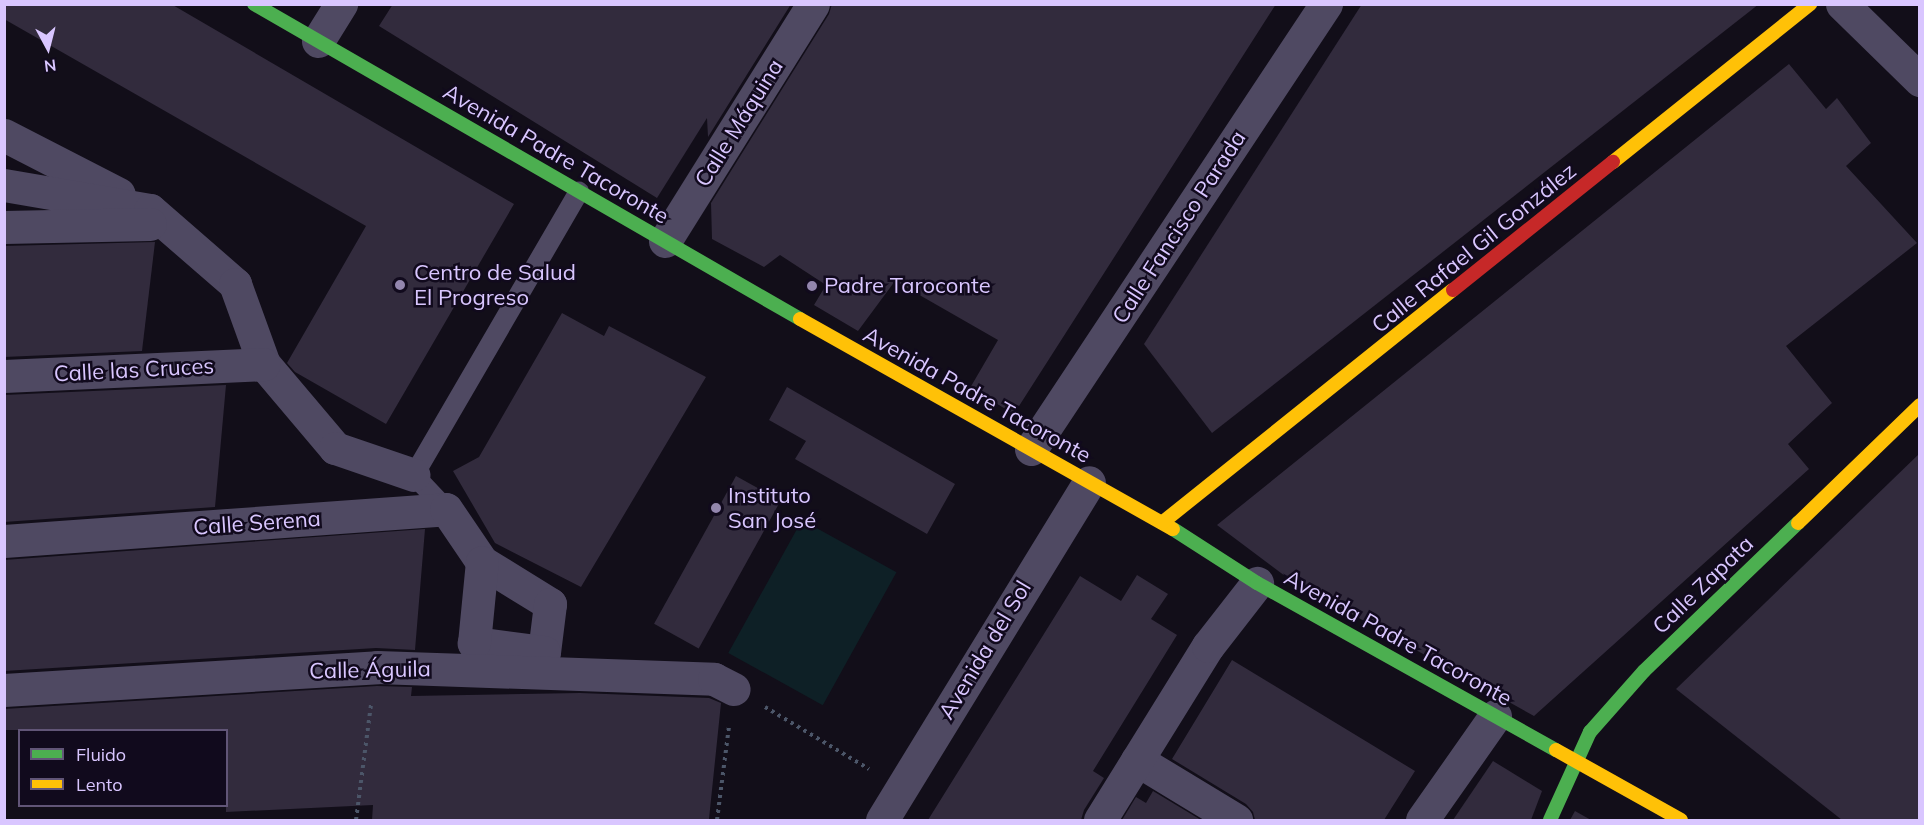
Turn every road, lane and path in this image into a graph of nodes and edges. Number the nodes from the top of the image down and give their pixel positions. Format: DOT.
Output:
graph roads {
  1 [pos="254,4"];
  2 [pos="341,4"];
  3 [pos="813,4"];
  4 [pos="1326,4"];
  5 [pos="1810,4"];
  6 [pos="1842,4"];
  7 [pos="318,41"];
  8 [pos="1920,80"];
  9 [pos="4,135"];
  10 [pos="4,185"];
  11 [pos="579,192"];
  12 [pos="158,217"];
  13 [pos="4,227"];
  14 [pos="665,241"];
  15 [pos="264,364"];
  16 [pos="4,376"];
  17 [pos="1920,405"];
  18 [pos="1031,449"];
  19 [pos="414,475"];
  20 [pos="1089,482"];
  21 [pos="446,509"];
  22 [pos="1163,522"];
  23 [pos="4,541"];
  24 [pos="482,562"];
  25 [pos="1257,583"];
  26 [pos="376,667"];
  27 [pos="734,689"];
  28 [pos="4,690"];
  29 [pos="1495,716"];
  30 [pos="1137,760"];
  31 [pos="1578,762"];
  32 [pos="902,788"];
  33 [pos="356,820"];
  34 [pos="717,820"];
  35 [pos="882,820"];
  36 [pos="1100,820"];
  37 [pos="1236,820"];
  38 [pos="1422,820"];
  39 [pos="1551,820"];
  40 [pos="1681,820"];
  1 -- 7 [label="main road, Avenida Padre Tacoronte"];
  2 -- 7 [label="street"];
  3 -- 14 [label="street, Calle Máquina"];
  4 -- 18 [label="street, Calle Fancisco Parada"];
  5 -- 22 [label="main road, Calle Rafael Gil González"];
  6 -- 8 [label="street"];
  7 -- 11 [label="main road, Avenida Padre Tacoronte"];
  9 -- 12 [label="street"];
  10 -- 12 [label="street"];
  11 -- 14 [label="main road, Avenida Padre Tacoronte"];
  11 -- 19 [label="lane"];
  12 -- 13 [label="street"];
  12 -- 15 [label="street"];
  14 -- 18 [label="main road, Avenida Padre Tacoronte"];
  15 -- 16 [label="street, Calle las Cruces"];
  15 -- 19 [label="street"];
  17 -- 31 [label="main road, Calle Zapata"];
  18 -- 20 [label="main road, Avenida Padre Tacoronte"];
  19 -- 21 [label="lane"];
  20 -- 22 [label="main road, Avenida Padre Tacoronte"];
  20 -- 32 [label="street, Avenida del Sol"];
  21 -- 23 [label="street, Calle Serena"];
  21 -- 24 [label="street"];
  22 -- 25 [label="main road, Avenida Padre Tacoronte"];
  25 -- 29 [label="main road, Avenida Padre Tacoronte"];
  25 -- 30 [label="street"];
  26 -- 27 [label="street, Calle Águila"];
  26 -- 28 [label="street, Calle Águila"];
  26 -- 33 [label="path"];
  27 -- 32 [label="path"];
  27 -- 34 [label="path"];
  29 -- 31 [label="main road, Avenida Padre Tacoronte"];
  29 -- 38 [label="street"];
  30 -- 36 [label="street"];
  30 -- 37 [label="street"];
  31 -- 39 [label="main road, Calle Zapata"];
  31 -- 40 [label="main road, Avenida Padre Tacoronte"];
  32 -- 35 [label="street, Avenida del Sol"];
}
